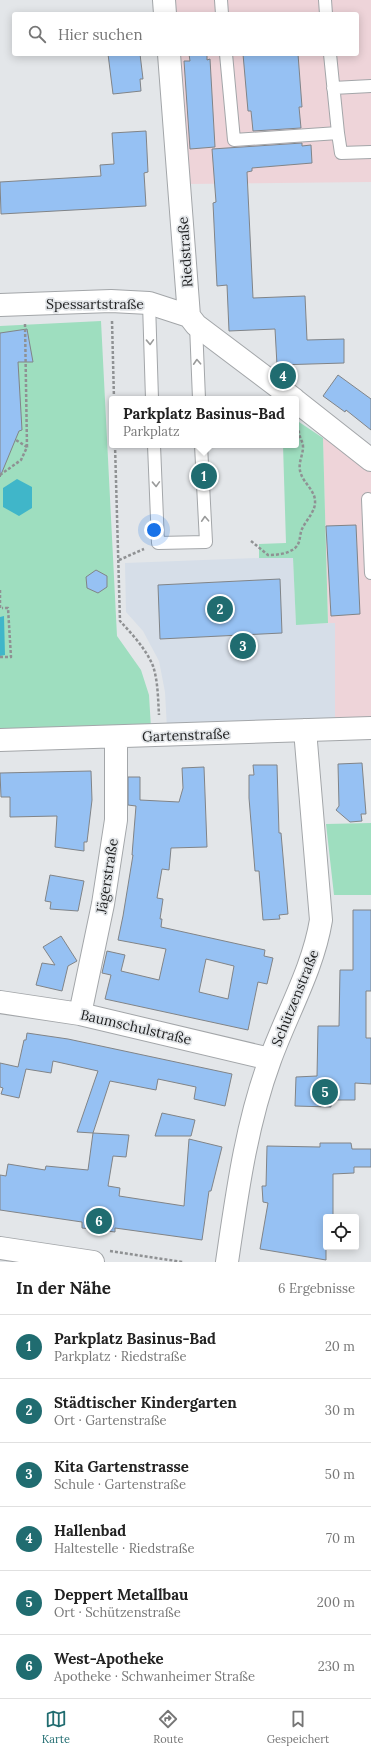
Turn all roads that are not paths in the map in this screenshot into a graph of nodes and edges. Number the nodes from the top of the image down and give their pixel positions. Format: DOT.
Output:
graph roads {
  1 [pos="164,0"];
  2 [pos="221,0"];
  3 [pos="325,0"];
  4 [pos="165,12"];
  5 [pos="222,12"];
  6 [pos="326,12"];
  7 [pos="169,56"];
  8 [pos="226,56"];
  9 [pos="330,56"];
  10 [pos="371,86"];
  11 [pos="334,88"];
  12 [pos="338,134"];
  13 [pos="371,152"];
  14 [pos="148,303"];
  15 [pos="0,306"];
  16 [pos="192,321"];
  17 [pos="152,396"];
  18 [pos="199,396"];
  19 [pos="290,396"];
  20 [pos="299,403"];
  21 [pos="154,448"];
  22 [pos="201,448"];
  23 [pos="371,460"];
  24 [pos="368,500"];
  25 [pos="371,573"];
  26 [pos="371,728"];
  27 [pos="305,730"];
  28 [pos="116,737"];
  29 [pos="0,740"];
  30 [pos="0,1002"];
  31 [pos="80,1014"];
  32 [pos="270,1059"];
  33 [pos="0,1248"];
  34 [pos="45,1259"];
  35 [pos="93,1262"];
  36 [pos="227,1262"];
  1 -- 4 [label="street"];
  2 -- 5 [label="lane"];
  3 -- 6 [label="lane"];
  7 -- 16 [label="street, Riedstraße"];
  8 -- 12 [label="lane"];
  9 -- 11 [label="lane"];
  10 -- 11 [label="lane"];
  11 -- 12 [label="lane"];
  12 -- 13 [label="lane"];
  14 -- 15 [label="street, Spessartstraße"];
  14 -- 16 [label="street, Spessartstraße"];
  14 -- 17 [label="lane, one-way"];
  18 -- 16 [label="lane, one-way"];
  16 -- 19 [label="street"];
  20 -- 23 [label="street"];
  21 -- 22 [label="lane, one-way"];
  24 -- 25 [label="lane"];
  26 -- 27 [label="street, Gartenstraße"];
  27 -- 28 [label="street, Gartenstraße"];
  27 -- 32 [label="street, Schützenstraße"];
  28 -- 29 [label="street, Gartenstraße"];
  28 -- 31 [label="street, Jägerstraße"];
  30 -- 31 [label="street, Baumschulstraße"];
  31 -- 32 [label="street, Baumschulstraße"];
  32 -- 36 [label="street, Schützenstraße"];
  33 -- 34 [label="street"];
  34 -- 35 [label="street"];
}
